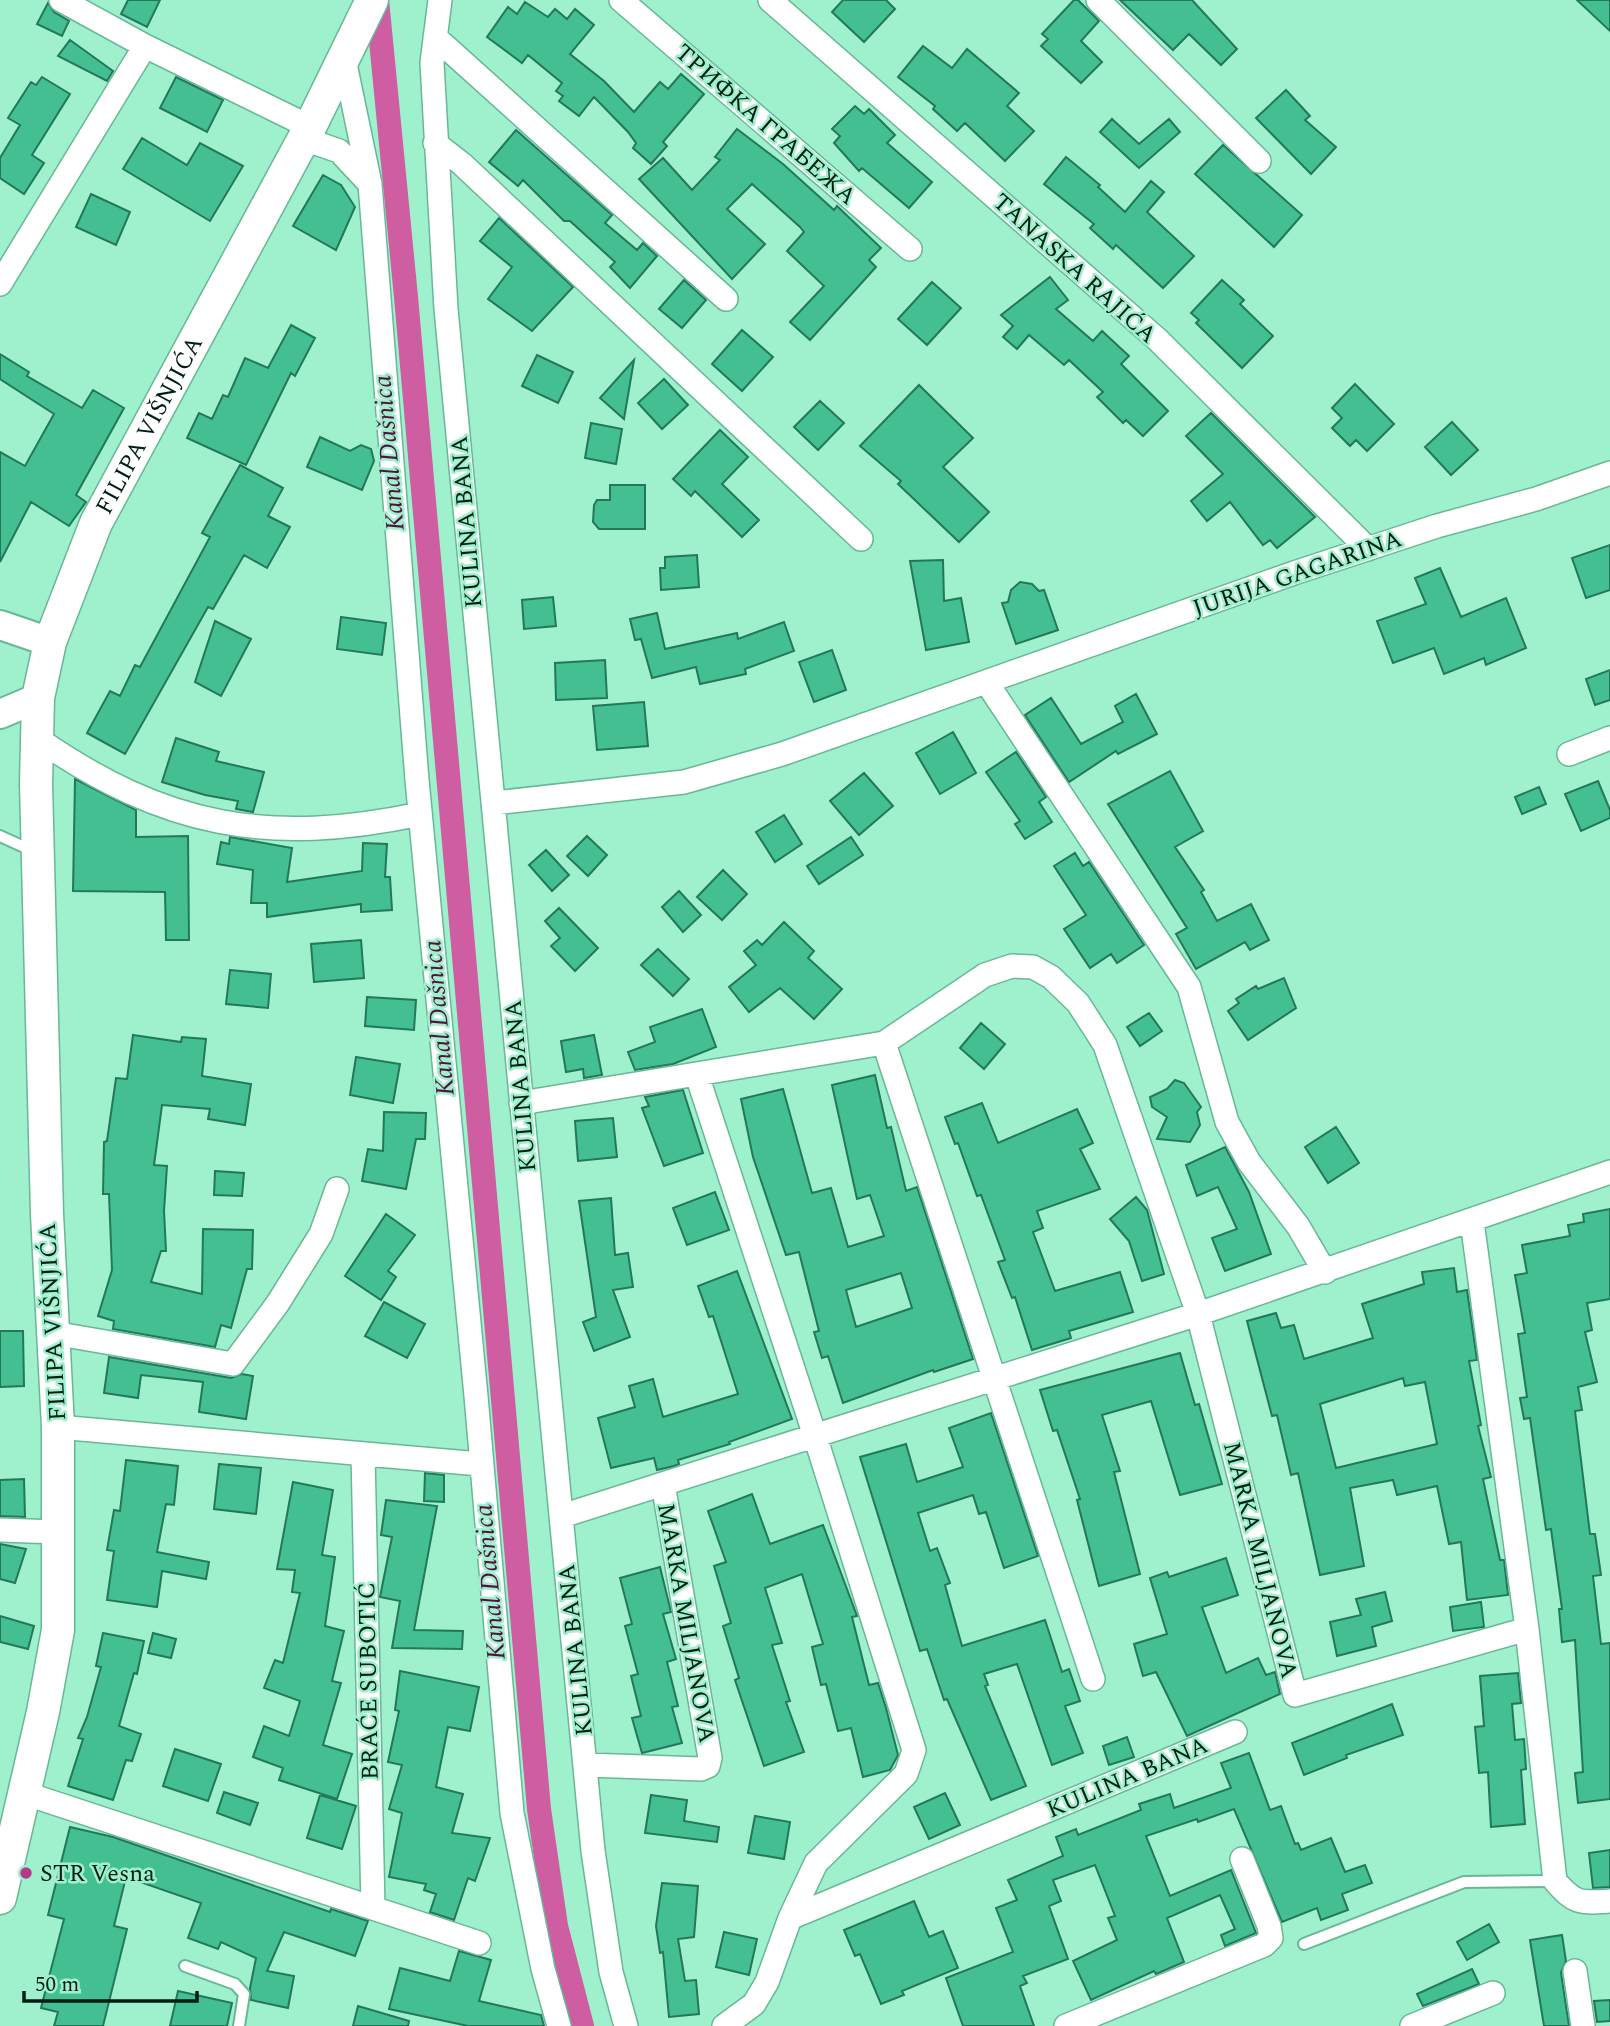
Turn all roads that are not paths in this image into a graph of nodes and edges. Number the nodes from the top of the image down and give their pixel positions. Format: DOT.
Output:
graph roads {
  1 [pos="61,0"];
  2 [pos="440,0"];
  3 [pos="621,0"];
  4 [pos="770,0"];
  5 [pos="1098,0"];
  6 [pos="363,7"];
  7 [pos="435,37"];
  8 [pos="145,46"];
  9 [pos="344,59"];
  10 [pos="307,133"];
  11 [pos="435,143"];
  12 [pos="1259,161"];
  13 [pos="370,184"];
  14 [pos="911,249"];
  15 [pos="0,284"];
  16 [pos="726,299"];
  17 [pos="1610,472"];
  18 [pos="861,539"];
  19 [pos="1368,549"];
  20 [pos="0,625"];
  21 [pos="50,642"];
  22 [pos="987,683"];
  23 [pos="38,698"];
  24 [pos="0,714"];
  25 [pos="1610,738"];
  26 [pos="38,739"];
  27 [pos="1569,754"];
  28 [pos="494,803"];
  29 [pos="420,814"];
  30 [pos="0,836"];
  31 [pos="38,853"];
  32 [pos="884,1043"];
  33 [pos="696,1075"];
  34 [pos="521,1103"];
  35 [pos="1610,1172"];
  36 [pos="337,1189"];
  37 [pos="1472,1221"];
  38 [pos="1325,1272"];
  39 [pos="1198,1314"];
  40 [pos="53,1333"];
  41 [pos="996,1378"];
  42 [pos="58,1427"];
  43 [pos="816,1436"];
  44 [pos="363,1454"];
  45 [pos="480,1464"];
  46 [pos="663,1484"];
  47 [pos="562,1516"];
  48 [pos="0,1530"];
  49 [pos="58,1532"];
  50 [pos="1527,1629"];
  51 [pos="1093,1679"];
  52 [pos="1235,1732"];
  53 [pos="587,1765"];
  54 [pos="24,1793"];
  55 [pos="1242,1859"];
  56 [pos="1555,1881"];
  57 [pos="0,1898"];
  58 [pos="1610,1901"];
  59 [pos="373,1908"];
  60 [pos="790,1918"];
  61 [pos="479,1943"];
  62 [pos="1304,1944"];
  63 [pos="185,1966"];
  64 [pos="1575,1971"];
  65 [pos="1493,1993"];
  66 [pos="239,2026"];
  67 [pos="559,2026"];
  68 [pos="626,2026"];
  69 [pos="724,2026"];
  70 [pos="1066,2026"];
  71 [pos="1412,2026"];
  72 [pos="1583,2026"];
  1 -- 8 [label="street"];
  2 -- 7 [label="street, KULINA BANA"];
  3 -- 14 [label="street, ТРИФКА ГРАБЕЖА"];
  4 -- 19 [label="street, TANASKA RAJIĆA"];
  5 -- 12 [label="street"];
  6 -- 9 [label="main road, FILIPA VIŠNJIĆA"];
  7 -- 11 [label="street, KULINA BANA"];
  7 -- 16 [label="street"];
  8 -- 10 [label="street"];
  8 -- 15 [label="street"];
  9 -- 10 [label="main road, FILIPA VIŠNJIĆA"];
  9 -- 13 [label="street"];
  10 -- 13 [label="street"];
  10 -- 21 [label="main road, FILIPA VIŠNJIĆA"];
  11 -- 18 [label="street"];
  11 -- 28 [label="street, KULINA BANA"];
  13 -- 29 [label="street"];
  17 -- 19 [label="street, JURIJA GAGARINA"];
  19 -- 22 [label="street, JURIJA GAGARINA"];
  20 -- 21 [label="street"];
  21 -- 23 [label="main road, FILIPA VIŠNJIĆA"];
  22 -- 28 [label="street, JURIJA GAGARINA"];
  22 -- 38 [label="street"];
  23 -- 24 [label="street"];
  23 -- 26 [label="main road, FILIPA VIŠNJIĆA"];
  25 -- 27 [label="street"];
  26 -- 29 [label="street"];
  26 -- 31 [label="main road, FILIPA VIŠNJIĆA"];
  28 -- 34 [label="street, KULINA BANA"];
  29 -- 45 [label="street"];
  30 -- 31 [label="lane"];
  31 -- 40 [label="main road, FILIPA VIŠNJIĆA"];
  32 -- 33 [label="street, MARKA MILJANOVA"];
  32 -- 39 [label="street, MARKA MILJANOVA"];
  32 -- 41 [label="street"];
  33 -- 34 [label="street, MARKA MILJANOVA"];
  33 -- 43 [label="street"];
  34 -- 47 [label="street, KULINA BANA"];
  35 -- 37 [label="street, MARKA MILJANOVA"];
  36 -- 40 [label="street"];
  37 -- 38 [label="street, MARKA MILJANOVA"];
  37 -- 50 [label="street"];
  38 -- 39 [label="street, MARKA MILJANOVA"];
  39 -- 41 [label="street, MARKA MILJANOVA"];
  39 -- 50 [label="street, MARKA MILJANOVA"];
  40 -- 42 [label="main road, FILIPA VIŠNJIĆA"];
  41 -- 43 [label="street, MARKA MILJANOVA"];
  41 -- 51 [label="street"];
  42 -- 44 [label="street"];
  42 -- 49 [label="main road, FILIPA VIŠNJIĆA"];
  43 -- 46 [label="street, MARKA MILJANOVA"];
  43 -- 60 [label="street"];
  44 -- 45 [label="street"];
  44 -- 59 [label="street, BRAĆE SUBOTIĆ"];
  45 -- 67 [label="street"];
  46 -- 47 [label="street, MARKA MILJANOVA"];
  46 -- 53 [label="street, MARKA MILJANOVA"];
  47 -- 53 [label="street, KULINA BANA"];
  48 -- 49 [label="street"];
  49 -- 54 [label="main road, FILIPA VIŠNJIĆA"];
  50 -- 56 [label="street"];
  52 -- 60 [label="street, KULINA BANA"];
  53 -- 68 [label="street, KULINA BANA"];
  54 -- 57 [label="main road, FILIPA VIŠNJIĆA"];
  54 -- 59 [label="street"];
  55 -- 70 [label="street"];
  56 -- 58 [label="street"];
  56 -- 62 [label="lane"];
  59 -- 61 [label="street"];
  60 -- 69 [label="street"];
  63 -- 66 [label="lane"];
  64 -- 72 [label="street"];
  65 -- 71 [label="street"];
}
